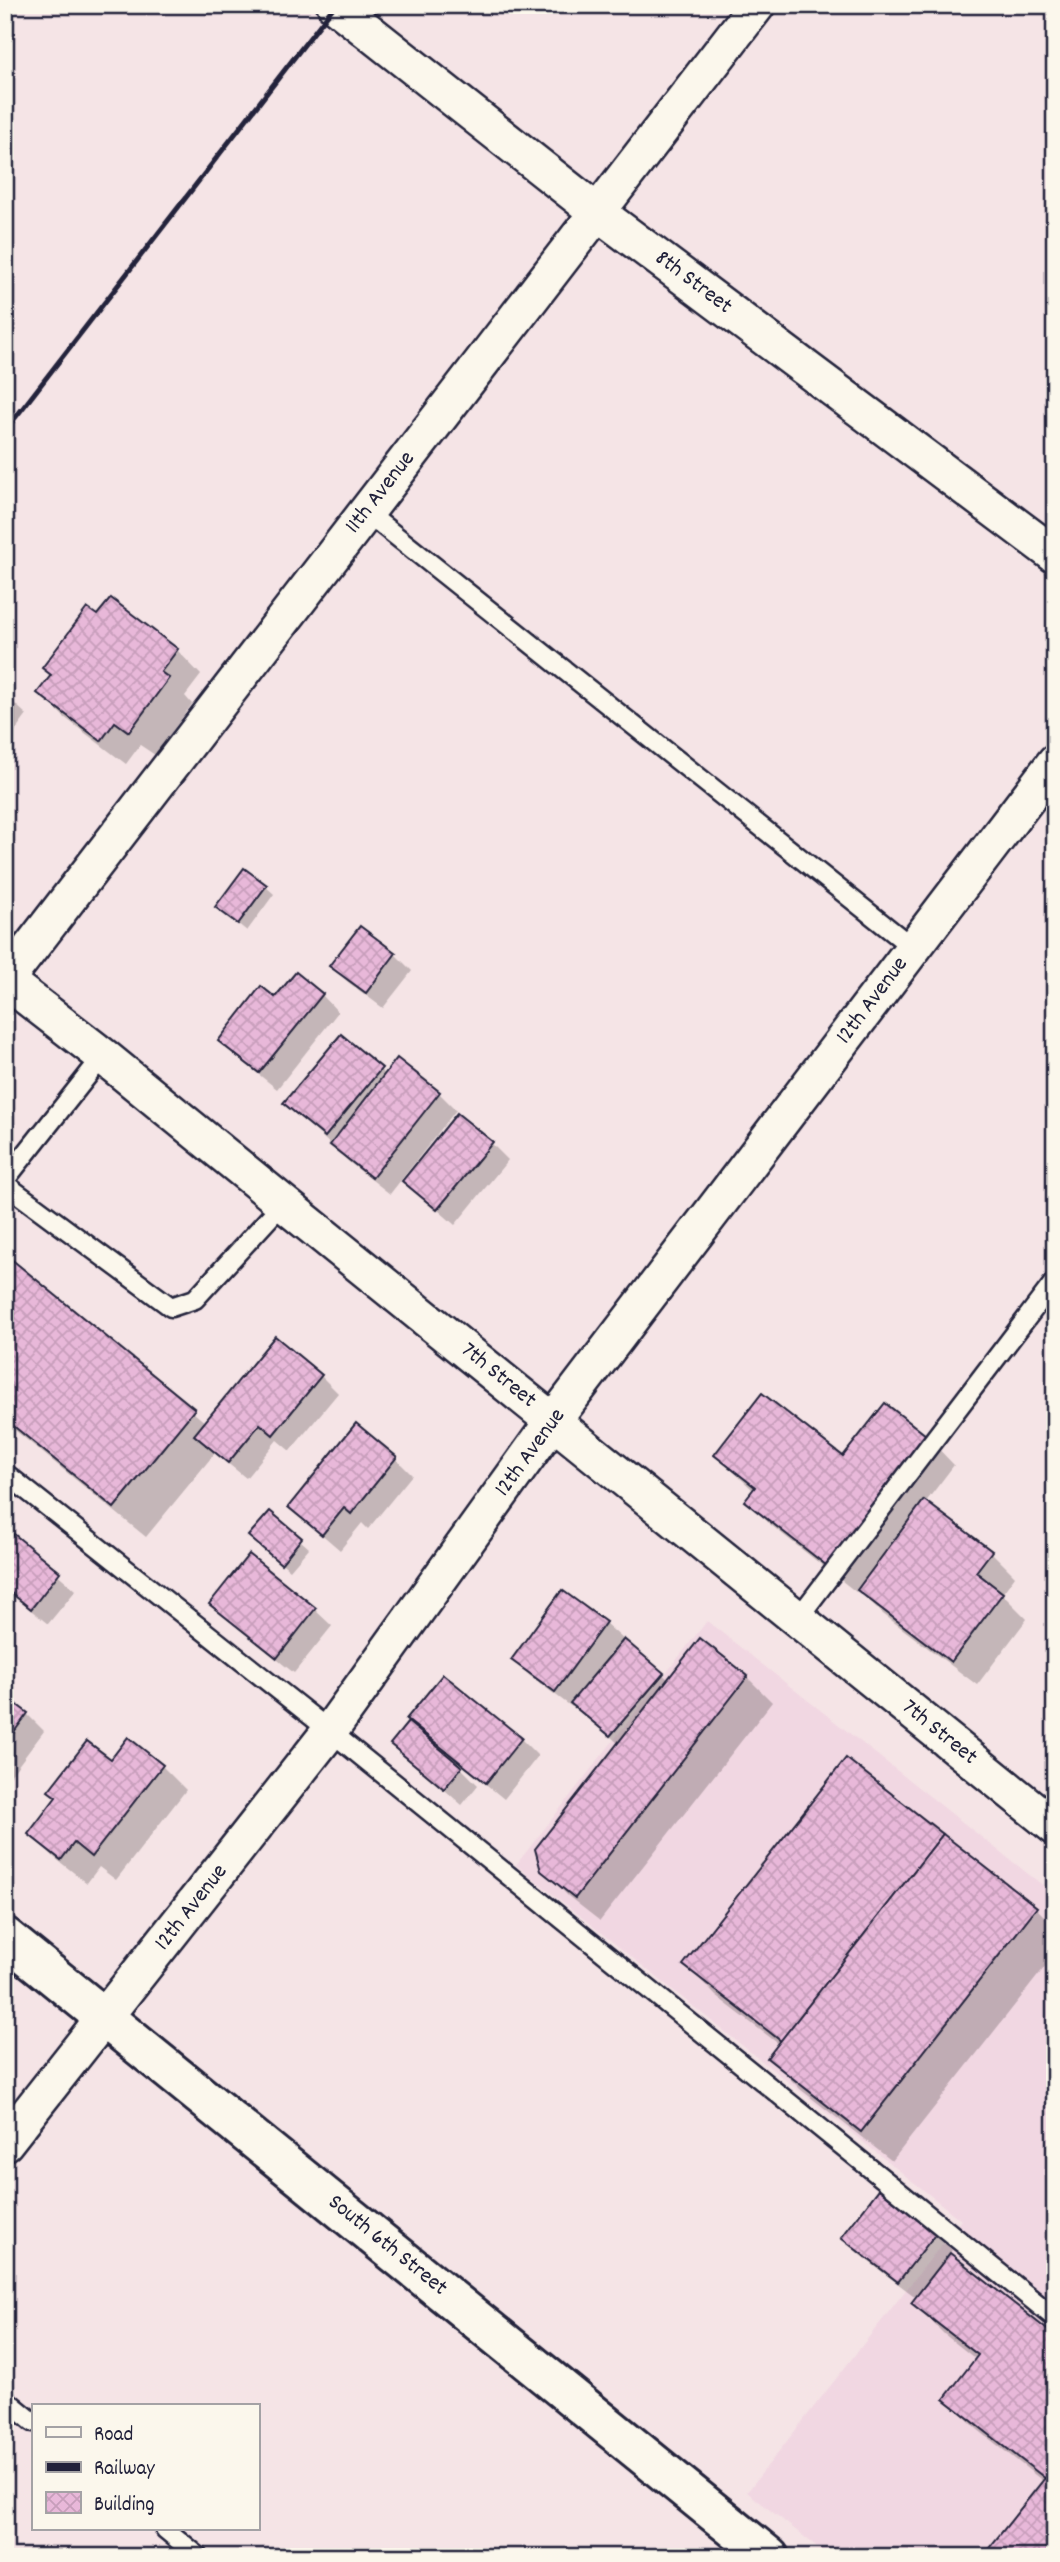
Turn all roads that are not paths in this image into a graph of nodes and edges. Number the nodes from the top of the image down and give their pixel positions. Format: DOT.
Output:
graph roads {
  1 [pos="335,5"];
  2 [pos="757,5"];
  3 [pos="597,212"];
  4 [pos="366,512"];
  5 [pos="1055,555"];
  6 [pos="1055,762"];
  7 [pos="914,948"];
  8 [pos="5,980"];
  9 [pos="103,1056"];
  10 [pos="5,1182"];
  11 [pos="282,1203"];
  12 [pos="1055,1281"];
  13 [pos="553,1421"];
  14 [pos="5,1473"];
  15 [pos="798,1618"];
  16 [pos="330,1731"];
  17 [pos="1049,1809"];
  18 [pos="5,1937"];
  19 [pos="106,2017"];
  20 [pos="5,2143"];
  21 [pos="1055,2318"];
  22 [pos="5,2399"];
  23 [pos="32,2421"];
  24 [pos="165,2530"];
  25 [pos="199,2557"];
  26 [pos="769,2557"];
  1 -- 3 [label="street, 8th Street"];
  2 -- 3 [label="street, 11th Avenue"];
  3 -- 4 [label="street, 11th Avenue"];
  3 -- 5 [label="street, 8th Street"];
  4 -- 7 [label="lane"];
  4 -- 8 [label="street, 11th Avenue"];
  6 -- 7 [label="street, 12th Avenue"];
  7 -- 13 [label="street, 12th Avenue"];
  8 -- 9 [label="street, 7th Street"];
  9 -- 10 [label="lane"];
  9 -- 11 [label="street, 7th Street"];
  10 -- 11 [label="lane"];
  11 -- 13 [label="street, 7th Street"];
  12 -- 15 [label="lane"];
  13 -- 15 [label="street, 7th Street"];
  13 -- 16 [label="street, 12th Avenue"];
  14 -- 16 [label="lane"];
  15 -- 17 [label="street, 7th Street"];
  16 -- 19 [label="street, 12th Avenue"];
  16 -- 21 [label="lane"];
  18 -- 19 [label="street, South 6th Street"];
  19 -- 20 [label="street, 12th Avenue"];
  19 -- 26 [label="street, South 6th Street"];
  22 -- 23 [label="lane"];
  24 -- 25 [label="lane"];
}
